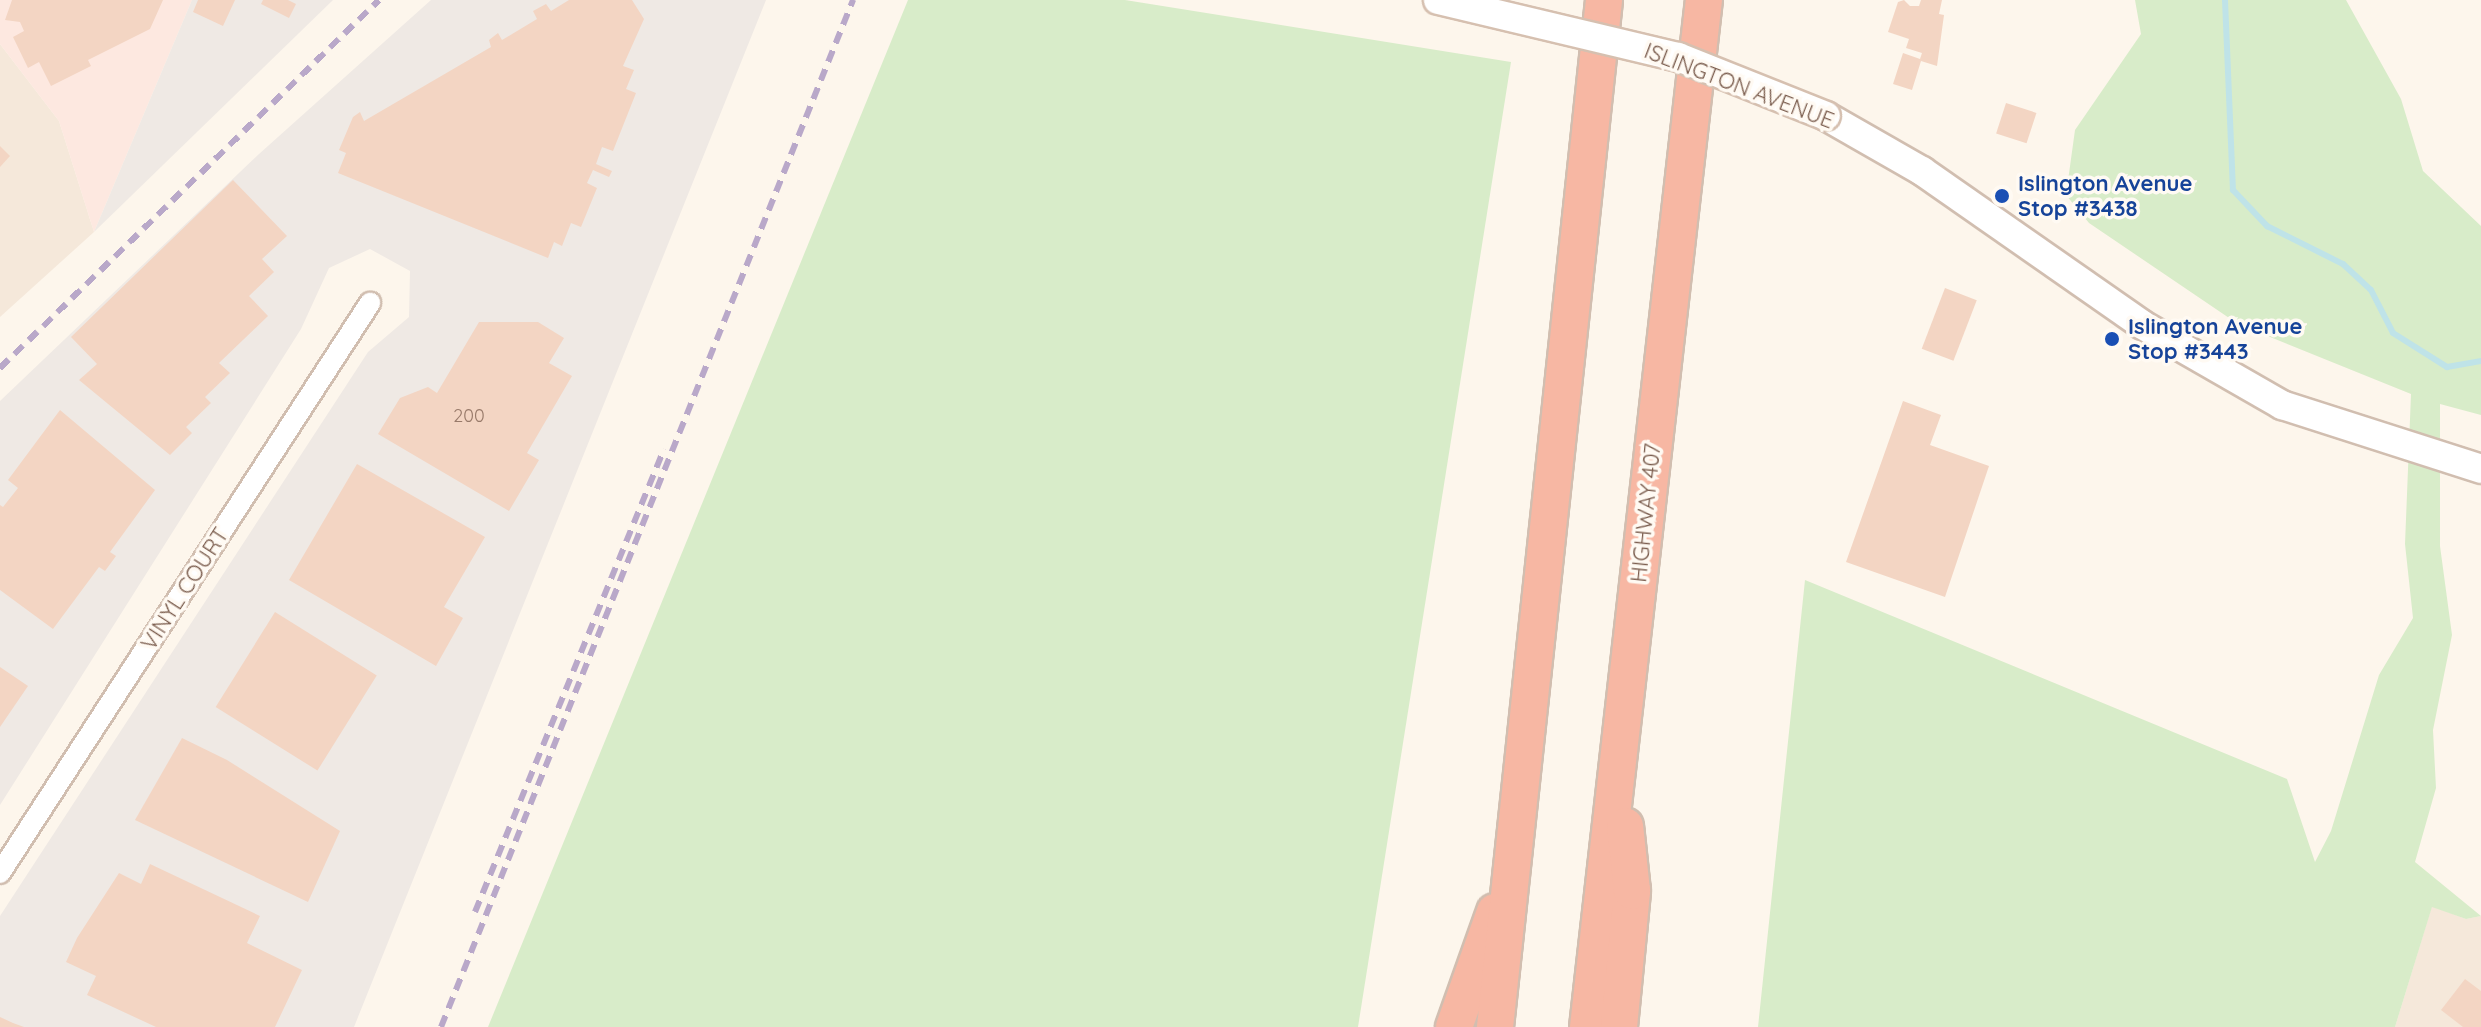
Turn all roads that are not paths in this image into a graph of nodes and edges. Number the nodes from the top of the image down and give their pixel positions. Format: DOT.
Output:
graph roads {
  1 [pos="1438,0"];
  2 [pos="1604,0"];
  3 [pos="1704,0"];
  4 [pos="370,303"];
  5 [pos="2481,469"];
  6 [pos="1617,762"];
  7 [pos="1515,858"];
  8 [pos="0,873"];
  9 [pos="1454,1027"];
  10 [pos="1495,1027"];
  11 [pos="1588,1027"];
  12 [pos="1619,1027"];
  1 -- 5 [label="main road, ISLINGTON AVENUE, bridge"];
  2 -- 7 [label="highway"];
  3 -- 6 [label="highway, HIGHWAY 407"];
  4 -- 8 [label="street, VINYL COURT"];
  6 -- 11 [label="highway, HIGHWAY 407"];
  6 -- 12 [label="highway"];
  7 -- 9 [label="highway"];
  7 -- 10 [label="highway"];
}
